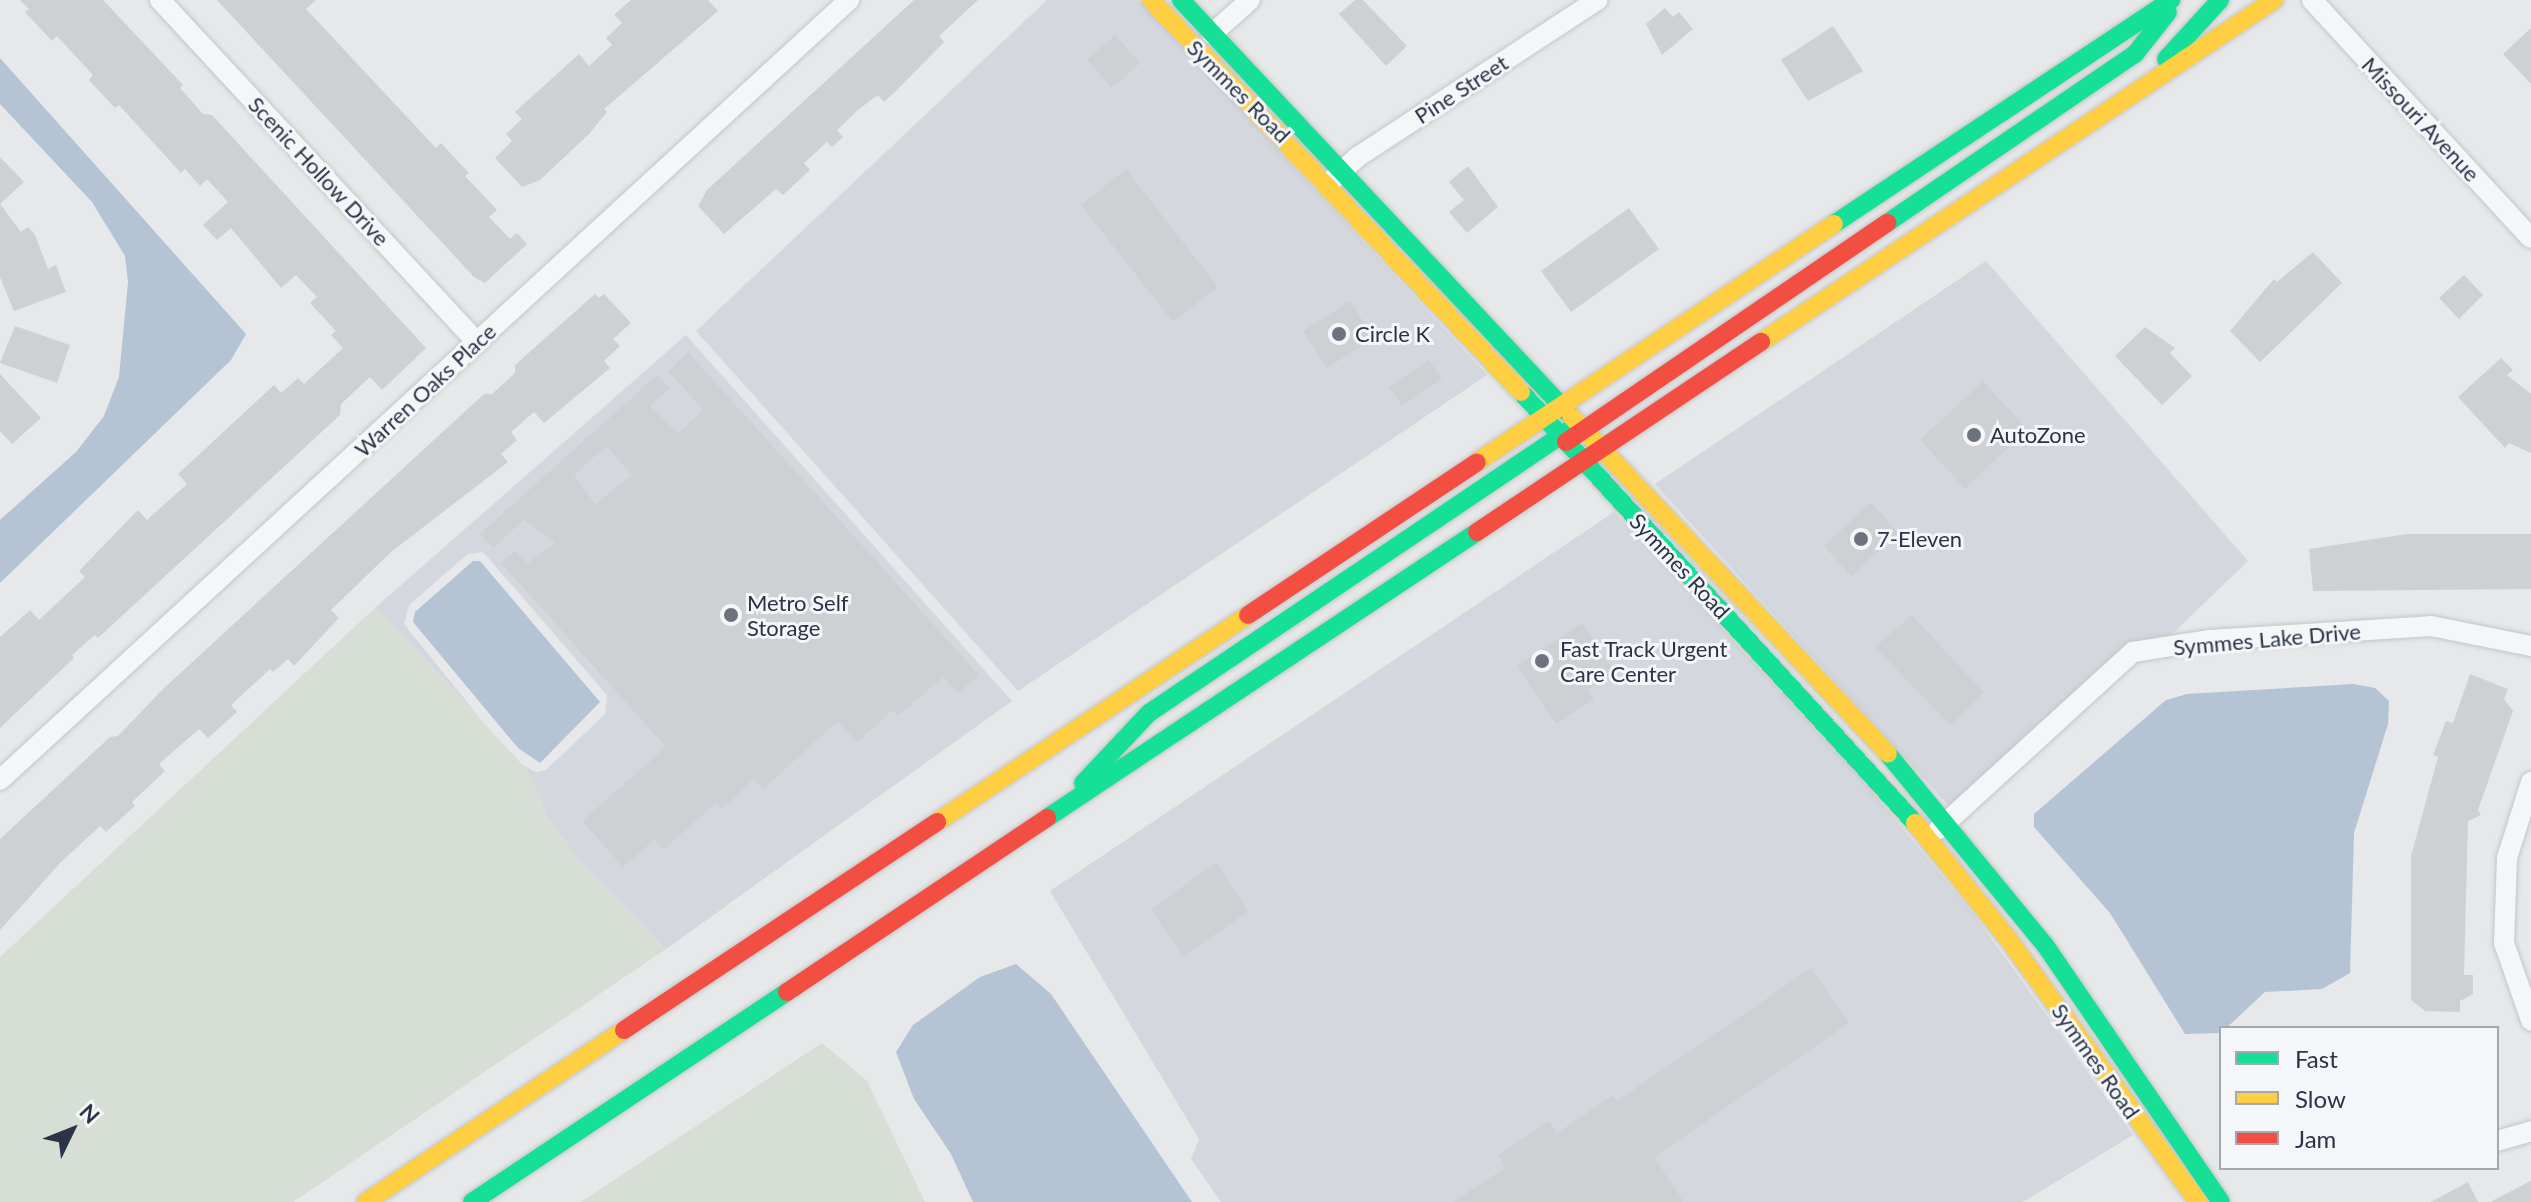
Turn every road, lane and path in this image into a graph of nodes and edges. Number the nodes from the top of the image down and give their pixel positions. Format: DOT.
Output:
graph roads {
  1 [pos="160,0"];
  2 [pos="849,0"];
  3 [pos="1151,0"];
  4 [pos="1181,0"];
  5 [pos="1250,0"];
  6 [pos="1597,0"];
  7 [pos="2171,0"];
  8 [pos="2177,0"];
  9 [pos="2220,0"];
  10 [pos="2274,0"];
  11 [pos="2312,0"];
  12 [pos="1212,34"];
  13 [pos="2141,88"];
  14 [pos="1336,176"];
  15 [pos="2531,238"];
  16 [pos="477,342"];
  17 [pos="1561,404"];
  18 [pos="1543,416"];
  19 [pos="1582,426"];
  20 [pos="1564,439"];
  21 [pos="1604,448"];
  22 [pos="1584,461"];
  23 [pos="2531,646"];
  24 [pos="0,780"];
  25 [pos="2531,782"];
  26 [pos="1061,810"];
  27 [pos="1947,821"];
  28 [pos="1928,838"];
  29 [pos="2531,1020"];
  30 [pos="2531,1131"];
  31 [pos="2499,1140"];
  32 [pos="366,1202"];
  33 [pos="472,1202"];
  34 [pos="2198,1202"];
  35 [pos="2221,1202"];
  1 -- 16 [label="street, Scenic Hollow Drive"];
  2 -- 16 [label="street, Warren Oaks Place"];
  3 -- 14 [label="main road, Symmes Road"];
  4 -- 12 [label="main road, Symmes Road"];
  5 -- 12 [label="street"];
  6 -- 14 [label="street, Pine Street"];
  7 -- 17 [label="main road"];
  8 -- 19 [label="main road"];
  9 -- 13 [label="main road"];
  10 -- 13 [label="main road"];
  11 -- 15 [label="street, Missouri Avenue"];
  12 -- 14 [label="main road, Symmes Road"];
  13 -- 21 [label="main road"];
  14 -- 17 [label="main road, Symmes Road"];
  14 -- 18 [label="main road, Symmes Road"];
  16 -- 24 [label="street, Warren Oaks Place"];
  17 -- 18 [label="main road"];
  17 -- 19 [label="main road, Symmes Road"];
  18 -- 20 [label="main road, Symmes Road"];
  18 -- 32 [label="main road"];
  19 -- 20 [label="main road"];
  19 -- 21 [label="main road, Symmes Road"];
  20 -- 22 [label="main road, Symmes Road"];
  20 -- 26 [label="main road"];
  21 -- 22 [label="main road"];
  21 -- 27 [label="main road, Symmes Road"];
  22 -- 26 [label="main road"];
  22 -- 28 [label="main road, Symmes Road"];
  23 -- 27 [label="street, Symmes Lake Drive"];
  25 -- 29 [label="street"];
  26 -- 33 [label="main road"];
  27 -- 28 [label="street, Symmes Lake Drive"];
  27 -- 35 [label="main road, Symmes Road"];
  28 -- 34 [label="main road, Symmes Road"];
  30 -- 31 [label="street"];
}
